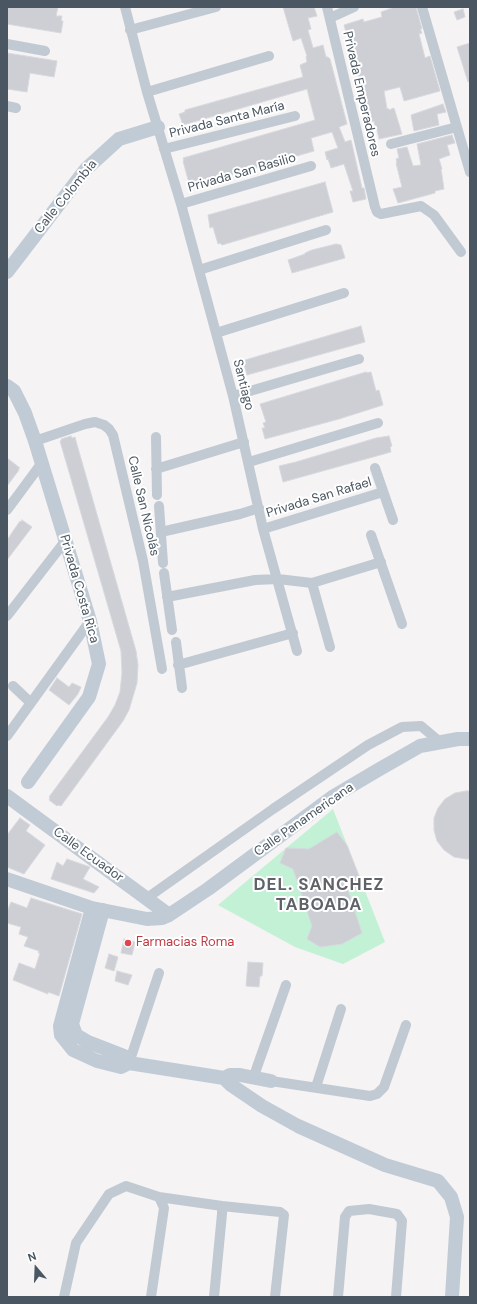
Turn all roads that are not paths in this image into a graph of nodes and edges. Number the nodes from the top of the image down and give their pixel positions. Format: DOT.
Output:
graph roads {
  1 [pos="124,7"];
  2 [pos="216,7"];
  3 [pos="327,7"];
  4 [pos="354,7"];
  5 [pos="422,7"];
  6 [pos="330,18"];
  7 [pos="130,30"];
  8 [pos="7,44"];
  9 [pos="45,51"];
  10 [pos="269,56"];
  11 [pos="147,92"];
  12 [pos="295,116"];
  13 [pos="456,126"];
  14 [pos="158,127"];
  15 [pos="391,144"];
  16 [pos="164,149"];
  17 [pos="311,166"];
  18 [pos="470,170"];
  19 [pos="181,204"];
  20 [pos="326,230"];
  21 [pos="461,252"];
  22 [pos="199,270"];
  23 [pos="7,272"];
  24 [pos="344,293"];
  25 [pos="216,333"];
  26 [pos="358,359"];
  27 [pos="9,392"];
  28 [pos="234,396"];
  29 [pos="378,423"];
  30 [pos="156,437"];
  31 [pos="34,441"];
  32 [pos="244,442"];
  33 [pos="249,462"];
  34 [pos="41,464"];
  35 [pos="375,468"];
  36 [pos="156,469"];
  37 [pos="383,492"];
  38 [pos="157,495"];
  39 [pos="159,506"];
  40 [pos="259,508"];
  41 [pos="7,510"];
  42 [pos="393,520"];
  43 [pos="263,529"];
  44 [pos="161,532"];
  45 [pos="371,535"];
  46 [pos="66,540"];
  47 [pos="381,562"];
  48 [pos="278,579"];
  49 [pos="312,583"];
  50 [pos="167,597"];
  51 [pos="7,616"];
  52 [pos="90,621"];
  53 [pos="402,624"];
  54 [pos="172,630"];
  55 [pos="293,633"];
  56 [pos="176,642"];
  57 [pos="330,647"];
  58 [pos="297,651"];
  59 [pos="178,665"];
  60 [pos="162,668"];
  61 [pos="13,686"];
  62 [pos="182,688"];
  63 [pos="31,703"];
  64 [pos="7,736"];
  65 [pos="470,739"];
  66 [pos="440,742"];
  67 [pos="28,782"];
  68 [pos="7,796"];
  69 [pos="7,880"];
  70 [pos="147,898"];
  71 [pos="98,909"];
  72 [pos="169,915"];
  73 [pos="159,973"];
  74 [pos="286,985"];
  75 [pos="341,1009"];
  76 [pos="406,1025"];
  77 [pos="129,1063"];
  78 [pos="224,1078"];
  79 [pos="255,1078"];
  80 [pos="271,1080"];
  81 [pos="316,1087"];
  82 [pos="159,1197"];
  83 [pos="222,1206"];
  84 [pos="64,1297"];
  85 [pos="151,1297"];
  86 [pos="214,1297"];
  87 [pos="275,1297"];
  88 [pos="338,1297"];
  89 [pos="396,1297"];
  90 [pos="452,1297"];
  1 -- 7 [label="street, Santiago"];
  2 -- 7 [label="street"];
  3 -- 6 [label="street, Privada Emperadores"];
  4 -- 6 [label="street"];
  5 -- 13 [label="street"];
  6 -- 21 [label="street, Privada Emperadores"];
  7 -- 11 [label="street, Santiago"];
  8 -- 9 [label="street"];
  10 -- 11 [label="street"];
  11 -- 14 [label="street, Santiago"];
  12 -- 16 [label="street, Privada Santa María"];
  13 -- 15 [label="street"];
  13 -- 18 [label="street"];
  14 -- 16 [label="street, Santiago"];
  14 -- 23 [label="street, Calle Colombia"];
  16 -- 19 [label="street, Santiago"];
  17 -- 19 [label="street, Privada San Basilio"];
  19 -- 22 [label="street, Santiago"];
  20 -- 22 [label="street"];
  22 -- 25 [label="street, Santiago"];
  24 -- 25 [label="street"];
  25 -- 28 [label="street, Santiago"];
  26 -- 28 [label="street"];
  27 -- 31 [label="street, Privada Costa Rica"];
  28 -- 32 [label="street, Santiago"];
  29 -- 33 [label="street"];
  30 -- 36 [label="street"];
  31 -- 34 [label="street, Privada Costa Rica"];
  31 -- 60 [label="street, Calle San Nicolás"];
  32 -- 33 [label="street, Santiago"];
  32 -- 36 [label="street"];
  33 -- 40 [label="street, Santiago"];
  34 -- 41 [label="street"];
  34 -- 46 [label="street, Privada Costa Rica"];
  35 -- 37 [label="street"];
  36 -- 38 [label="street"];
  37 -- 42 [label="street"];
  37 -- 43 [label="street, Privada San Rafael"];
  39 -- 44 [label="street"];
  40 -- 43 [label="street, Santiago"];
  40 -- 44 [label="street"];
  43 -- 48 [label="street, Santiago"];
  44 -- 50 [label="street"];
  45 -- 47 [label="street"];
  46 -- 51 [label="street"];
  46 -- 52 [label="street, Privada Costa Rica"];
  47 -- 49 [label="street"];
  47 -- 53 [label="street"];
  48 -- 49 [label="street"];
  48 -- 50 [label="street"];
  48 -- 55 [label="street, Santiago"];
  49 -- 57 [label="street"];
  50 -- 54 [label="street"];
  52 -- 63 [label="street"];
  52 -- 67 [label="street, Privada Costa Rica"];
  55 -- 58 [label="street, Santiago"];
  55 -- 59 [label="street"];
  56 -- 59 [label="street"];
  59 -- 62 [label="street"];
  61 -- 63 [label="street"];
  63 -- 64 [label="street"];
  65 -- 66 [label="street, Calle Panamericana"];
  66 -- 70 [label="street"];
  66 -- 72 [label="street, Calle Panamericana"];
  68 -- 70 [label="street, Calle Ecuador"];
  69 -- 71 [label="street"];
  70 -- 72 [label="street, Calle Ecuador"];
  71 -- 72 [label="street"];
  71 -- 77 [label="street"];
  73 -- 77 [label="street"];
  74 -- 79 [label="street"];
  75 -- 81 [label="street"];
  76 -- 81 [label="street"];
  77 -- 78 [label="street"];
  78 -- 79 [label="street"];
  78 -- 90 [label="street"];
  79 -- 80 [label="street"];
  80 -- 81 [label="street"];
  82 -- 83 [label="street"];
  82 -- 84 [label="street"];
  82 -- 85 [label="street"];
  83 -- 86 [label="street"];
  83 -- 87 [label="street"];
  88 -- 89 [label="street"];
}
